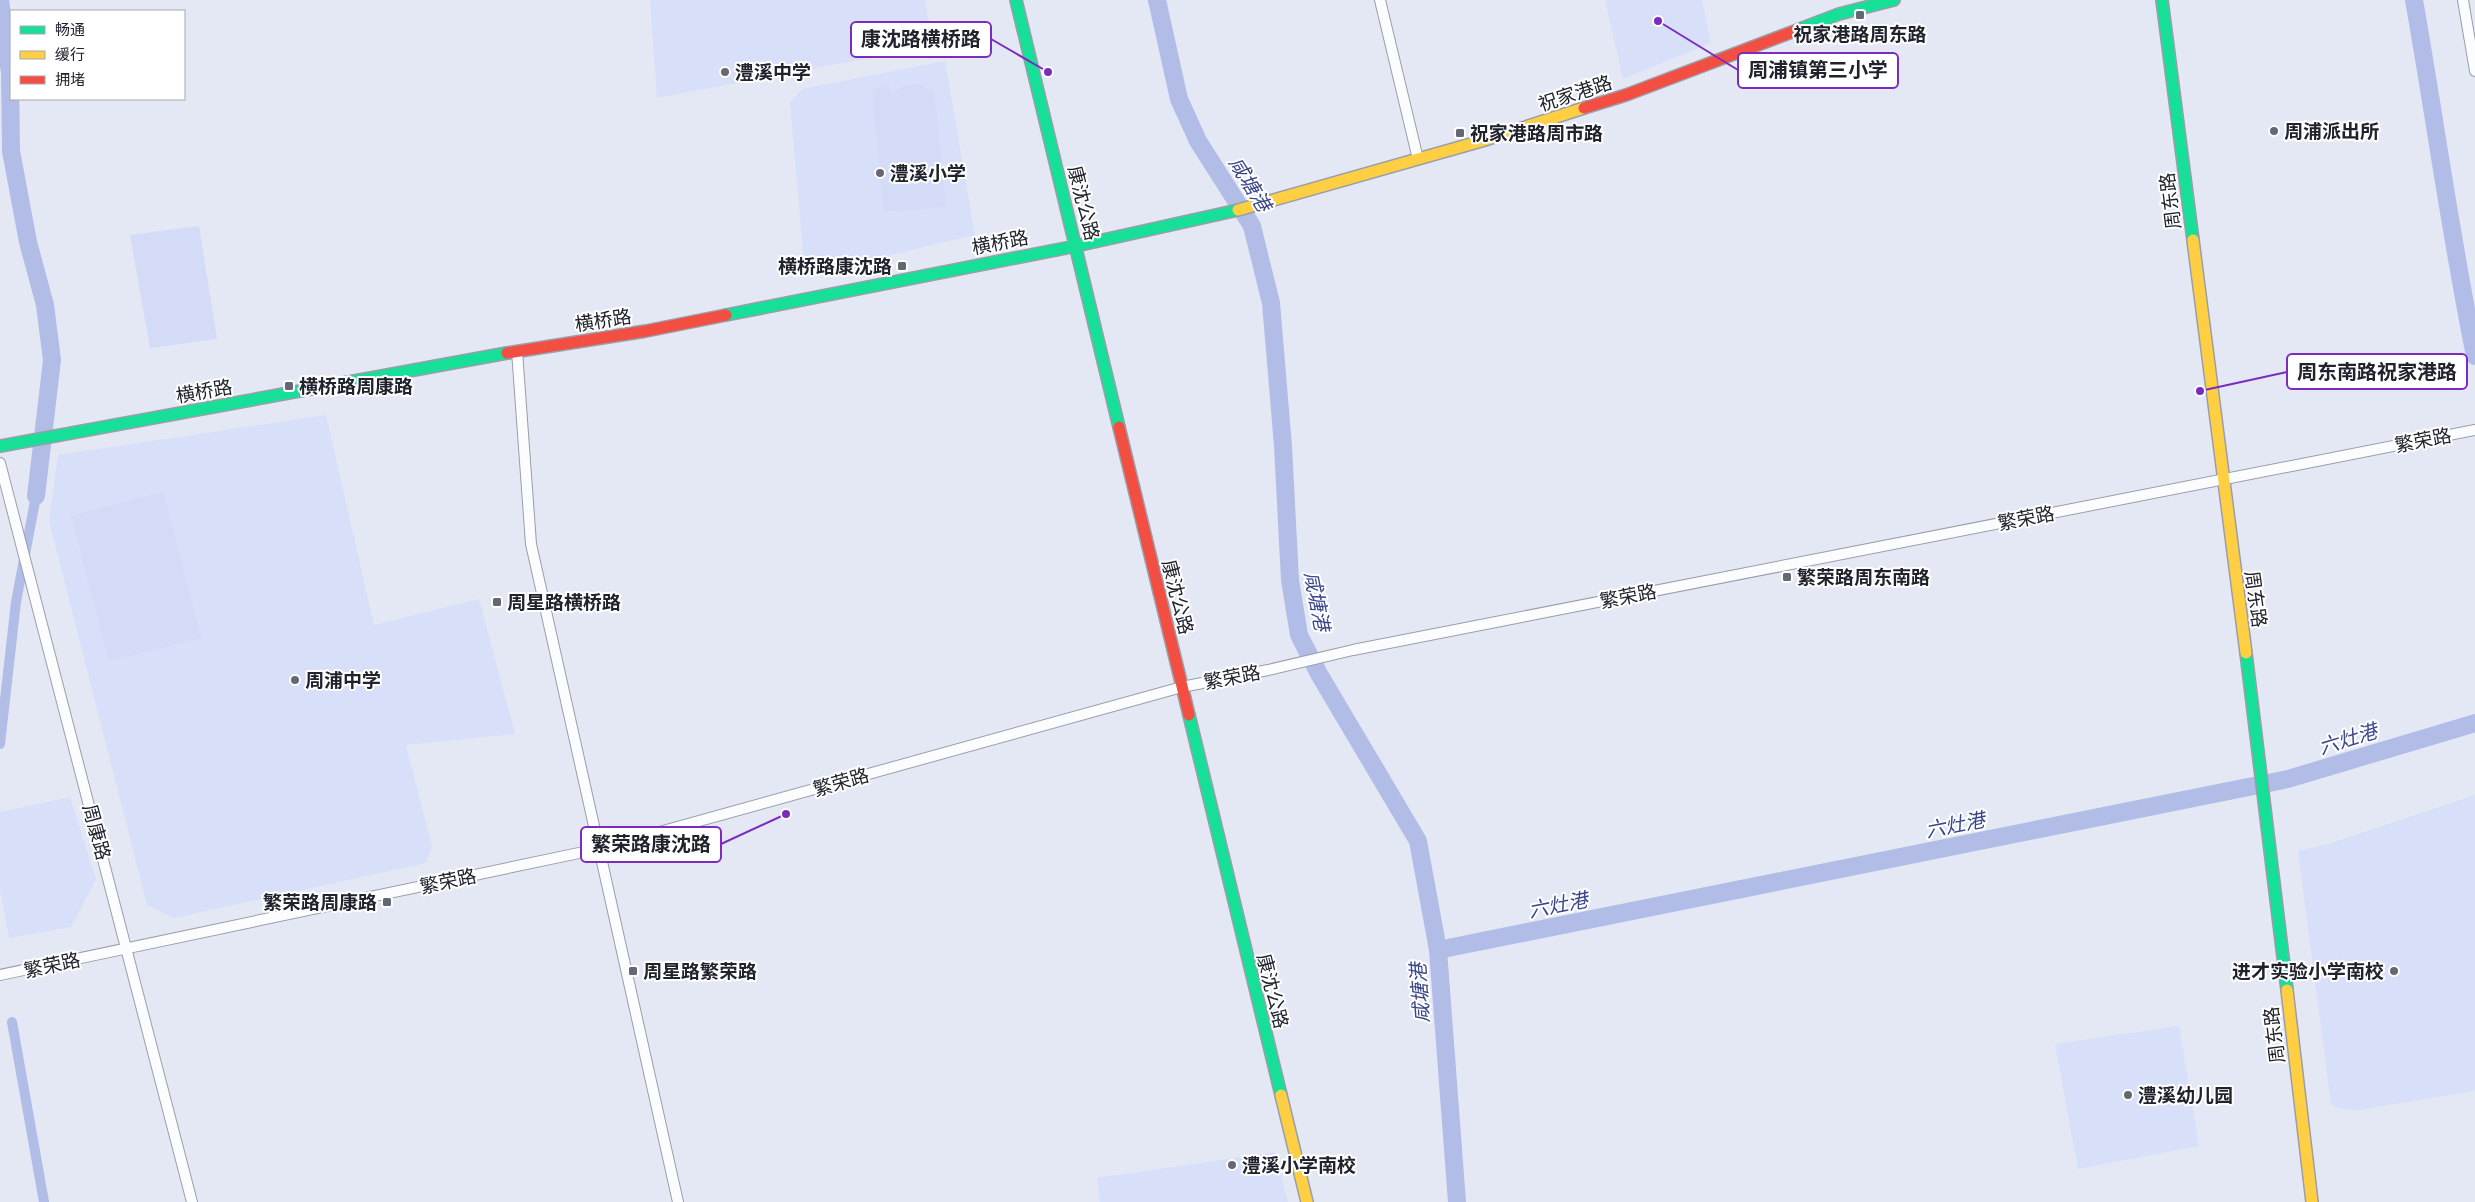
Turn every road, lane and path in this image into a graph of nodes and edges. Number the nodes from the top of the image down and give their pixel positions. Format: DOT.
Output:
graph roads {
  1 [pos="1016,0"];
  2 [pos="1380,0"];
  3 [pos="1894,0"];
  4 [pos="2162,0"];
  5 [pos="2463,0"];
  6 [pos="2475,71"];
  7 [pos="1418,159"];
  8 [pos="1209,217"];
  9 [pos="1076,246"];
  10 [pos="517,351"];
  11 [pos="2471,430"];
  12 [pos="0,446"];
  13 [pos="0,463"];
  14 [pos="2222,479"];
  15 [pos="1182,687"];
  16 [pos="598,849"];
  17 [pos="128,949"];
  18 [pos="0,975"];
  19 [pos="192,1202"];
  20 [pos="678,1202"];
  21 [pos="1307,1202"];
  22 [pos="2312,1202"];
  1 -- 9 [label="street, 康沈公路"];
  2 -- 7 [label="street"];
  3 -- 7 [label="street, 祝家港路"];
  4 -- 14 [label="street, 周东路"];
  5 -- 6 [label="street"];
  7 -- 8 [label="street, 祝家港路"];
  8 -- 9 [label="street, 横桥路"];
  9 -- 10 [label="street, 横桥路"];
  9 -- 15 [label="street, 康沈公路"];
  10 -- 12 [label="street, 横桥路"];
  10 -- 16 [label="street"];
  11 -- 14 [label="street, 繁荣路"];
  13 -- 17 [label="street, 周康路"];
  14 -- 15 [label="street, 繁荣路"];
  14 -- 22 [label="street, 周东路"];
  15 -- 16 [label="street, 繁荣路"];
  15 -- 21 [label="street, 康沈公路"];
  16 -- 17 [label="street, 繁荣路"];
  16 -- 20 [label="street"];
  17 -- 18 [label="street, 繁荣路"];
  17 -- 19 [label="street, 周康路"];
}
